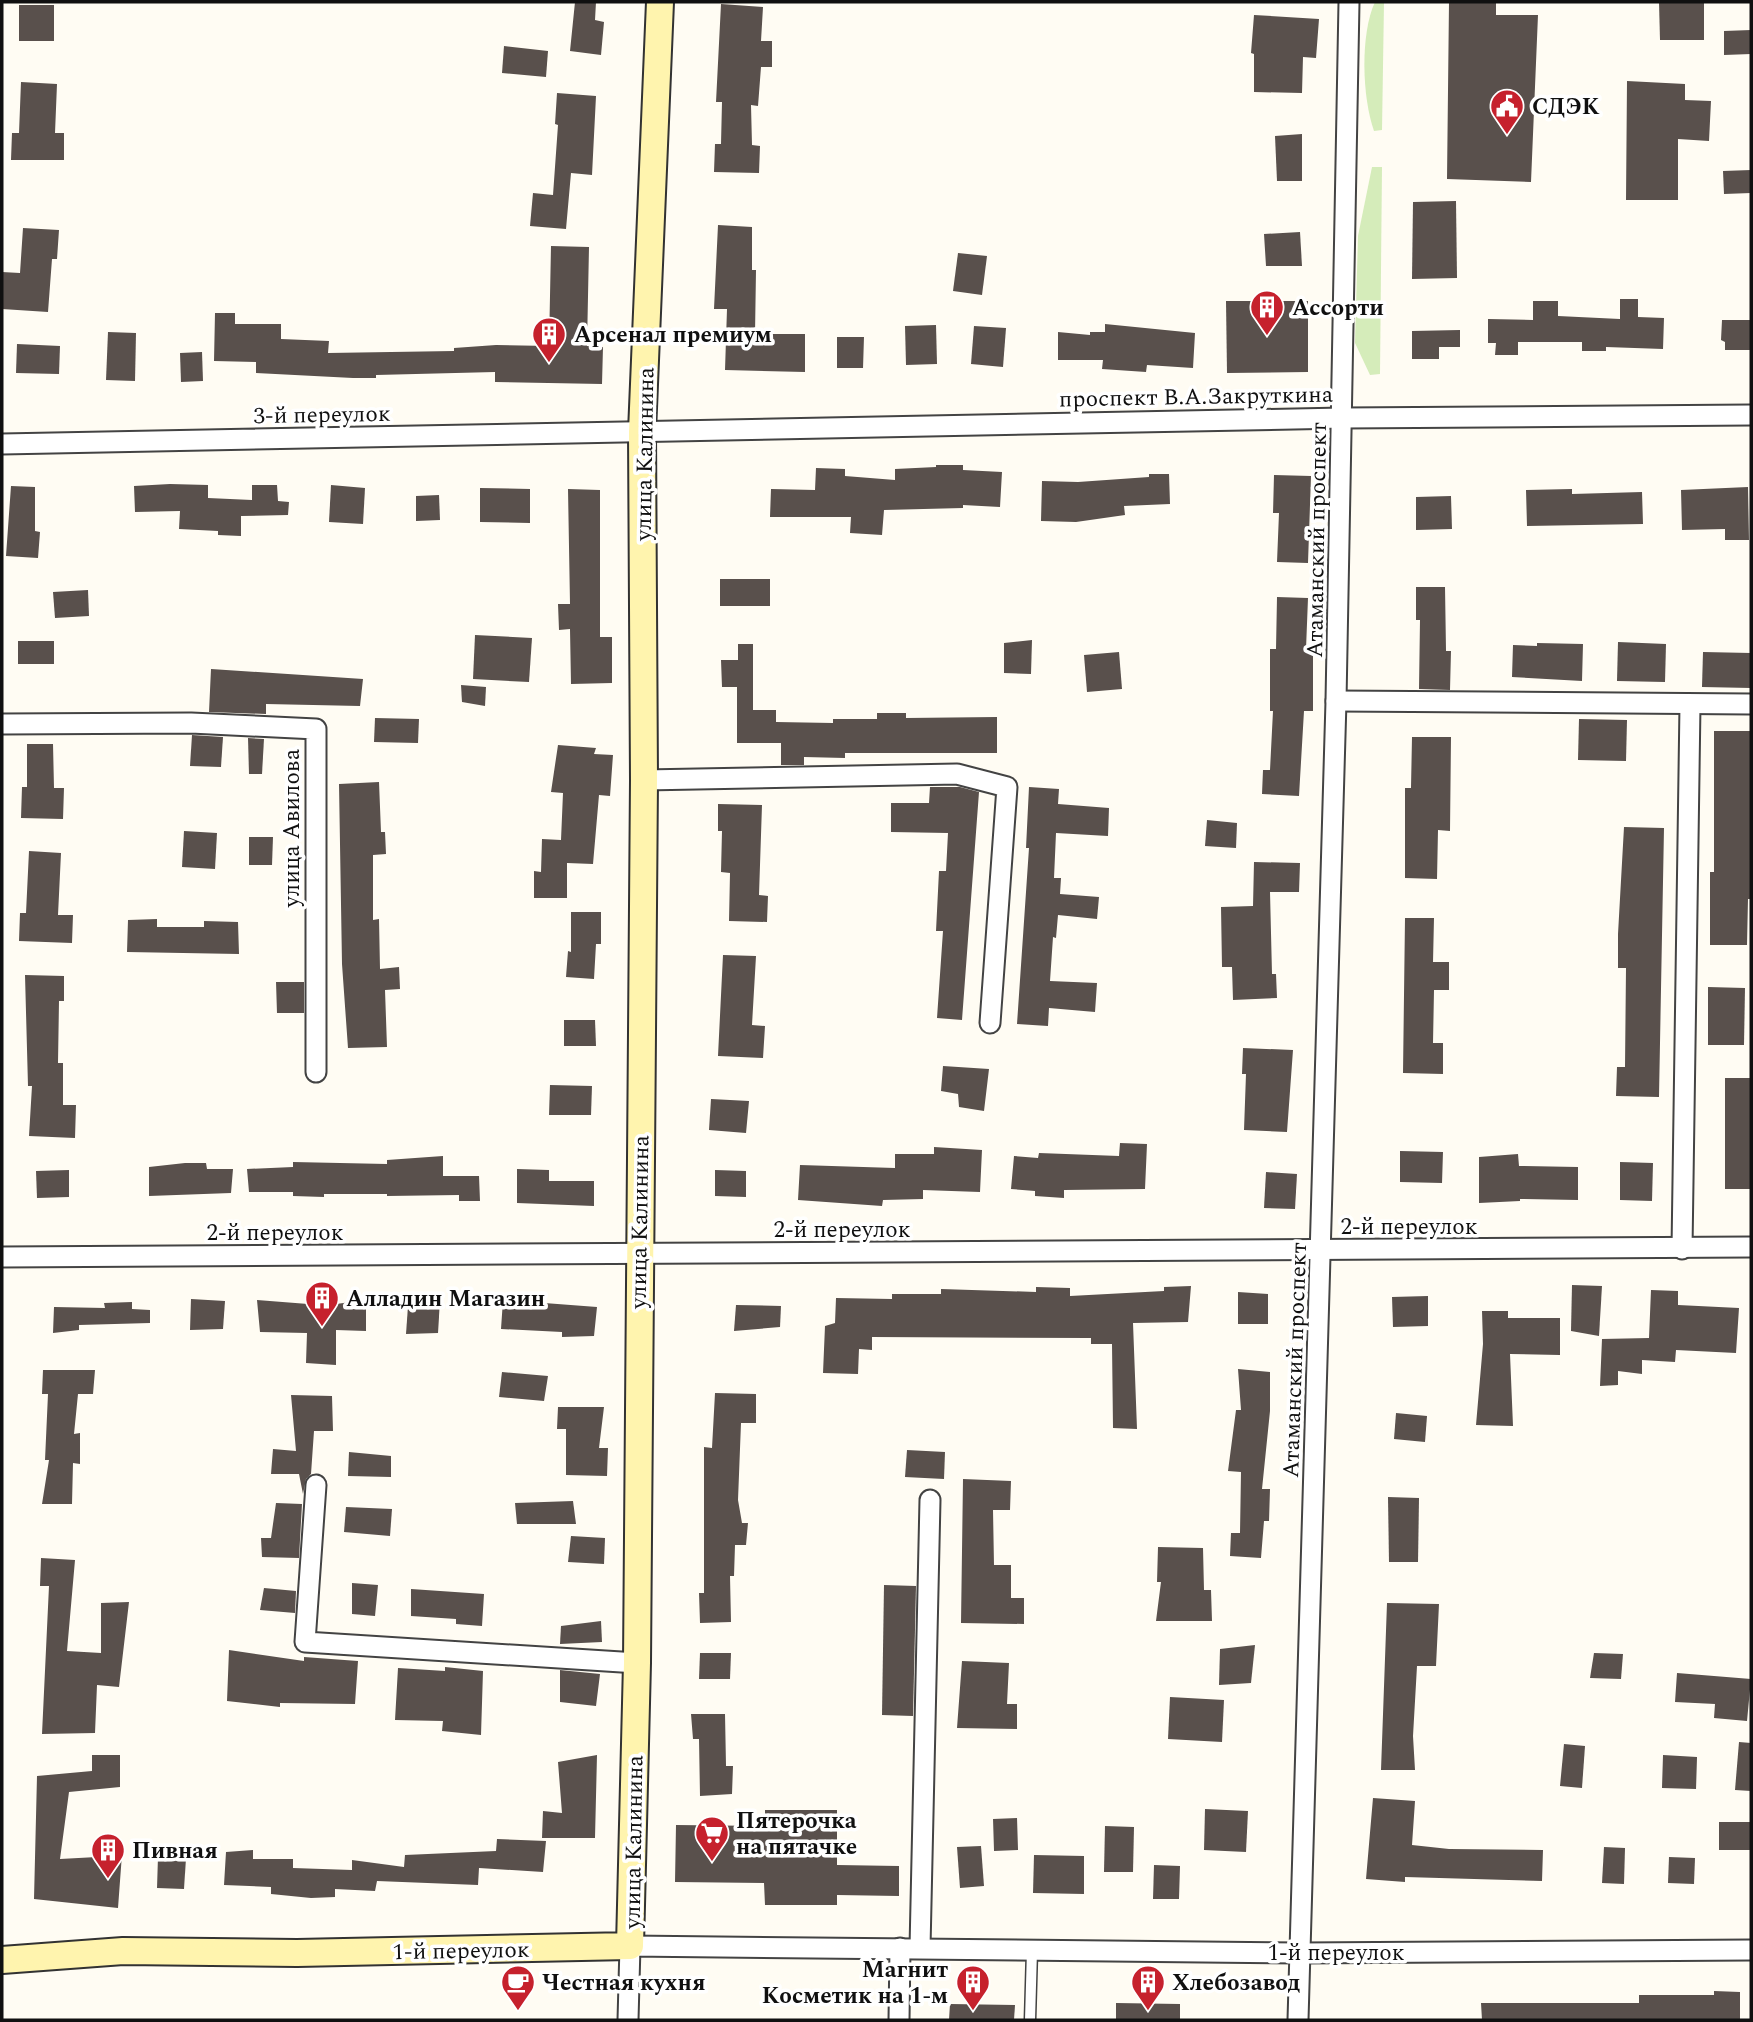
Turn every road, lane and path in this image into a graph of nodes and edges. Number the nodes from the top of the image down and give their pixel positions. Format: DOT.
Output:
graph roads {
  1 [pos="660,2"];
  2 [pos="1349,2"];
  3 [pos="1751,415"];
  4 [pos="1343,418"];
  5 [pos="642,432"];
  6 [pos="2,444"];
  7 [pos="1336,701"];
  8 [pos="1751,704"];
  9 [pos="1690,705"];
  10 [pos="2,724"];
  11 [pos="644,780"];
  12 [pos="990,1023"];
  13 [pos="316,1072"];
  14 [pos="1751,1247"];
  15 [pos="1682,1249"];
  16 [pos="1321,1251"];
  17 [pos="638,1255"];
  18 [pos="2,1257"];
  19 [pos="316,1485"];
  20 [pos="930,1500"];
  21 [pos="636,1663"];
  22 [pos="630,1946"];
  23 [pos="900,1948"];
  24 [pos="920,1948"];
  25 [pos="1032,1949"];
  26 [pos="1751,1950"];
  27 [pos="1301,1953"];
  28 [pos="2,1960"];
  29 [pos="628,2020"];
  30 [pos="899,2020"];
  31 [pos="1030,2020"];
  32 [pos="1298,2020"];
  1 -- 5 [label="main road, улица Калинина"];
  2 -- 4 [label="street, Атаманский проспект"];
  3 -- 4 [label="street, проспект В.А.Закруткина"];
  4 -- 5 [label="street, проспект В.А.Закруткина"];
  4 -- 7 [label="street, Атаманский проспект"];
  5 -- 6 [label="street, 3-й переулок"];
  5 -- 11 [label="main road, улица Калинина"];
  7 -- 9 [label="street"];
  7 -- 16 [label="street, Атаманский проспект"];
  8 -- 9 [label="street"];
  9 -- 15 [label="street"];
  10 -- 13 [label="street, улица Авилова"];
  11 -- 12 [label="street"];
  11 -- 17 [label="main road, улица Калинина"];
  14 -- 15 [label="street, 2-й переулок"];
  15 -- 16 [label="street, 2-й переулок"];
  16 -- 17 [label="street, 2-й переулок"];
  16 -- 27 [label="street, Атаманский проспект"];
  17 -- 18 [label="street, 2-й переулок"];
  17 -- 21 [label="main road, улица Калинина"];
  19 -- 21 [label="street"];
  20 -- 24 [label="street"];
  21 -- 22 [label="main road, улица Калинина"];
  22 -- 23 [label="street, 1-й переулок"];
  22 -- 28 [label="main road, 1-й переулок"];
  22 -- 29 [label="street, улица Калинина"];
  23 -- 24 [label="street, 1-й переулок"];
  23 -- 30 [label="street"];
  24 -- 25 [label="street, 1-й переулок"];
  25 -- 27 [label="street, 1-й переулок"];
  25 -- 31 [label="lane"];
  26 -- 27 [label="street, 1-й переулок"];
  27 -- 32 [label="street, Атаманский проспект"];
}
